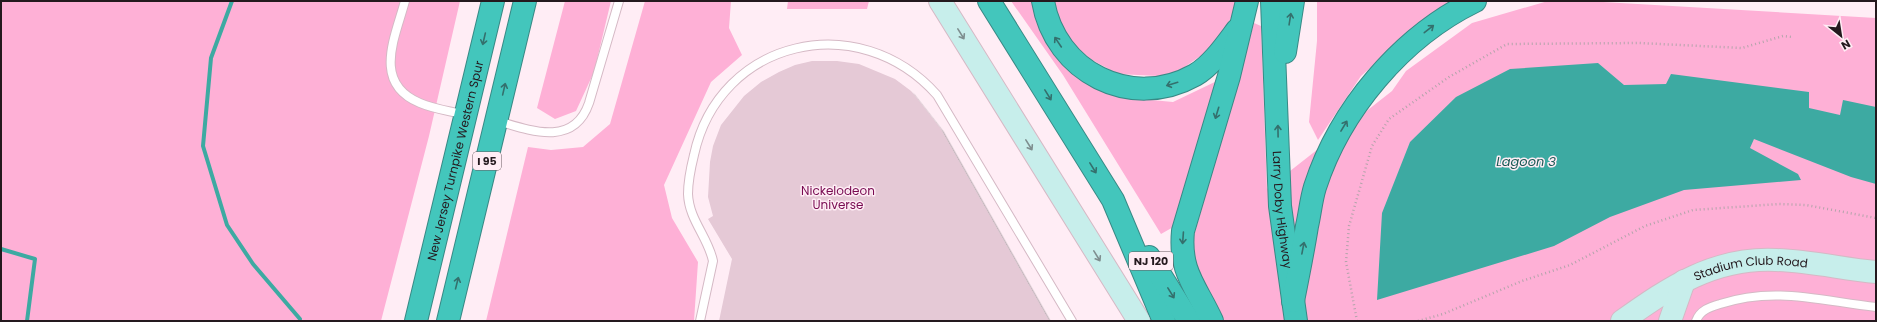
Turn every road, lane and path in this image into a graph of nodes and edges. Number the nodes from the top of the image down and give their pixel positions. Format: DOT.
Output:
graph roads {
  1 [pos="405,1"];
  2 [pos="493,1"];
  3 [pos="525,1"];
  4 [pos="619,1"];
  5 [pos="940,1"];
  6 [pos="989,1"];
  7 [pos="1042,1"];
  8 [pos="1247,1"];
  9 [pos="1272,1"];
  10 [pos="1293,1"];
  11 [pos="1475,1"];
  12 [pos="1241,25"];
  13 [pos="1792,37"];
  14 [pos="1277,99"];
  15 [pos="466,115"];
  16 [pos="497,121"];
  17 [pos="1113,200"];
  18 [pos="1876,218"];
  19 [pos="1876,272"];
  20 [pos="1684,281"];
  21 [pos="1876,307"];
  22 [pos="1295,311"];
  23 [pos="1128,312"];
  24 [pos="1633,318"];
  25 [pos="416,321"];
  26 [pos="448,321"];
  27 [pos="700,321"];
  28 [pos="1072,321"];
  29 [pos="1139,321"];
  30 [pos="1164,321"];
  31 [pos="1189,321"];
  32 [pos="1212,321"];
  33 [pos="1357,321"];
  34 [pos="1418,321"];
  35 [pos="1670,321"];
  36 [pos="1696,321"];
  1 -- 15 [label="lane"];
  2 -- 15 [label="highway, New Jersey Turnpike Western Spur / I 95, one-way"];
  16 -- 3 [label="highway, I 95, one-way"];
  4 -- 16 [label="lane"];
  5 -- 23 [label="street, one-way"];
  6 -- 17 [label="highway, NJ 120, one-way"];
  12 -- 7 [label="highway, one-way"];
  8 -- 12 [label="highway"];
  9 -- 14 [label="highway"];
  14 -- 10 [label="highway, one-way"];
  22 -- 11 [label="highway, one-way"];
  12 -- 32 [label="highway, one-way"];
  13 -- 33 [label="path"];
  22 -- 14 [label="highway, Larry Doby Highway, one-way"];
  15 -- 25 [label="highway, New Jersey Turnpike Western Spur / I 95"];
  26 -- 16 [label="highway, I 95, one-way"];
  17 -- 30 [label="highway"];
  17 -- 31 [label="highway, NJ 120, one-way"];
  18 -- 34 [label="path"];
  19 -- 20 [label="street, Stadium Club Road"];
  20 -- 24 [label="street, Stadium Club Road"];
  20 -- 35 [label="street"];
  21 -- 36 [label="lane"];
  23 -- 29 [label="street"];
  27 -- 28 [label="lane"];
}
